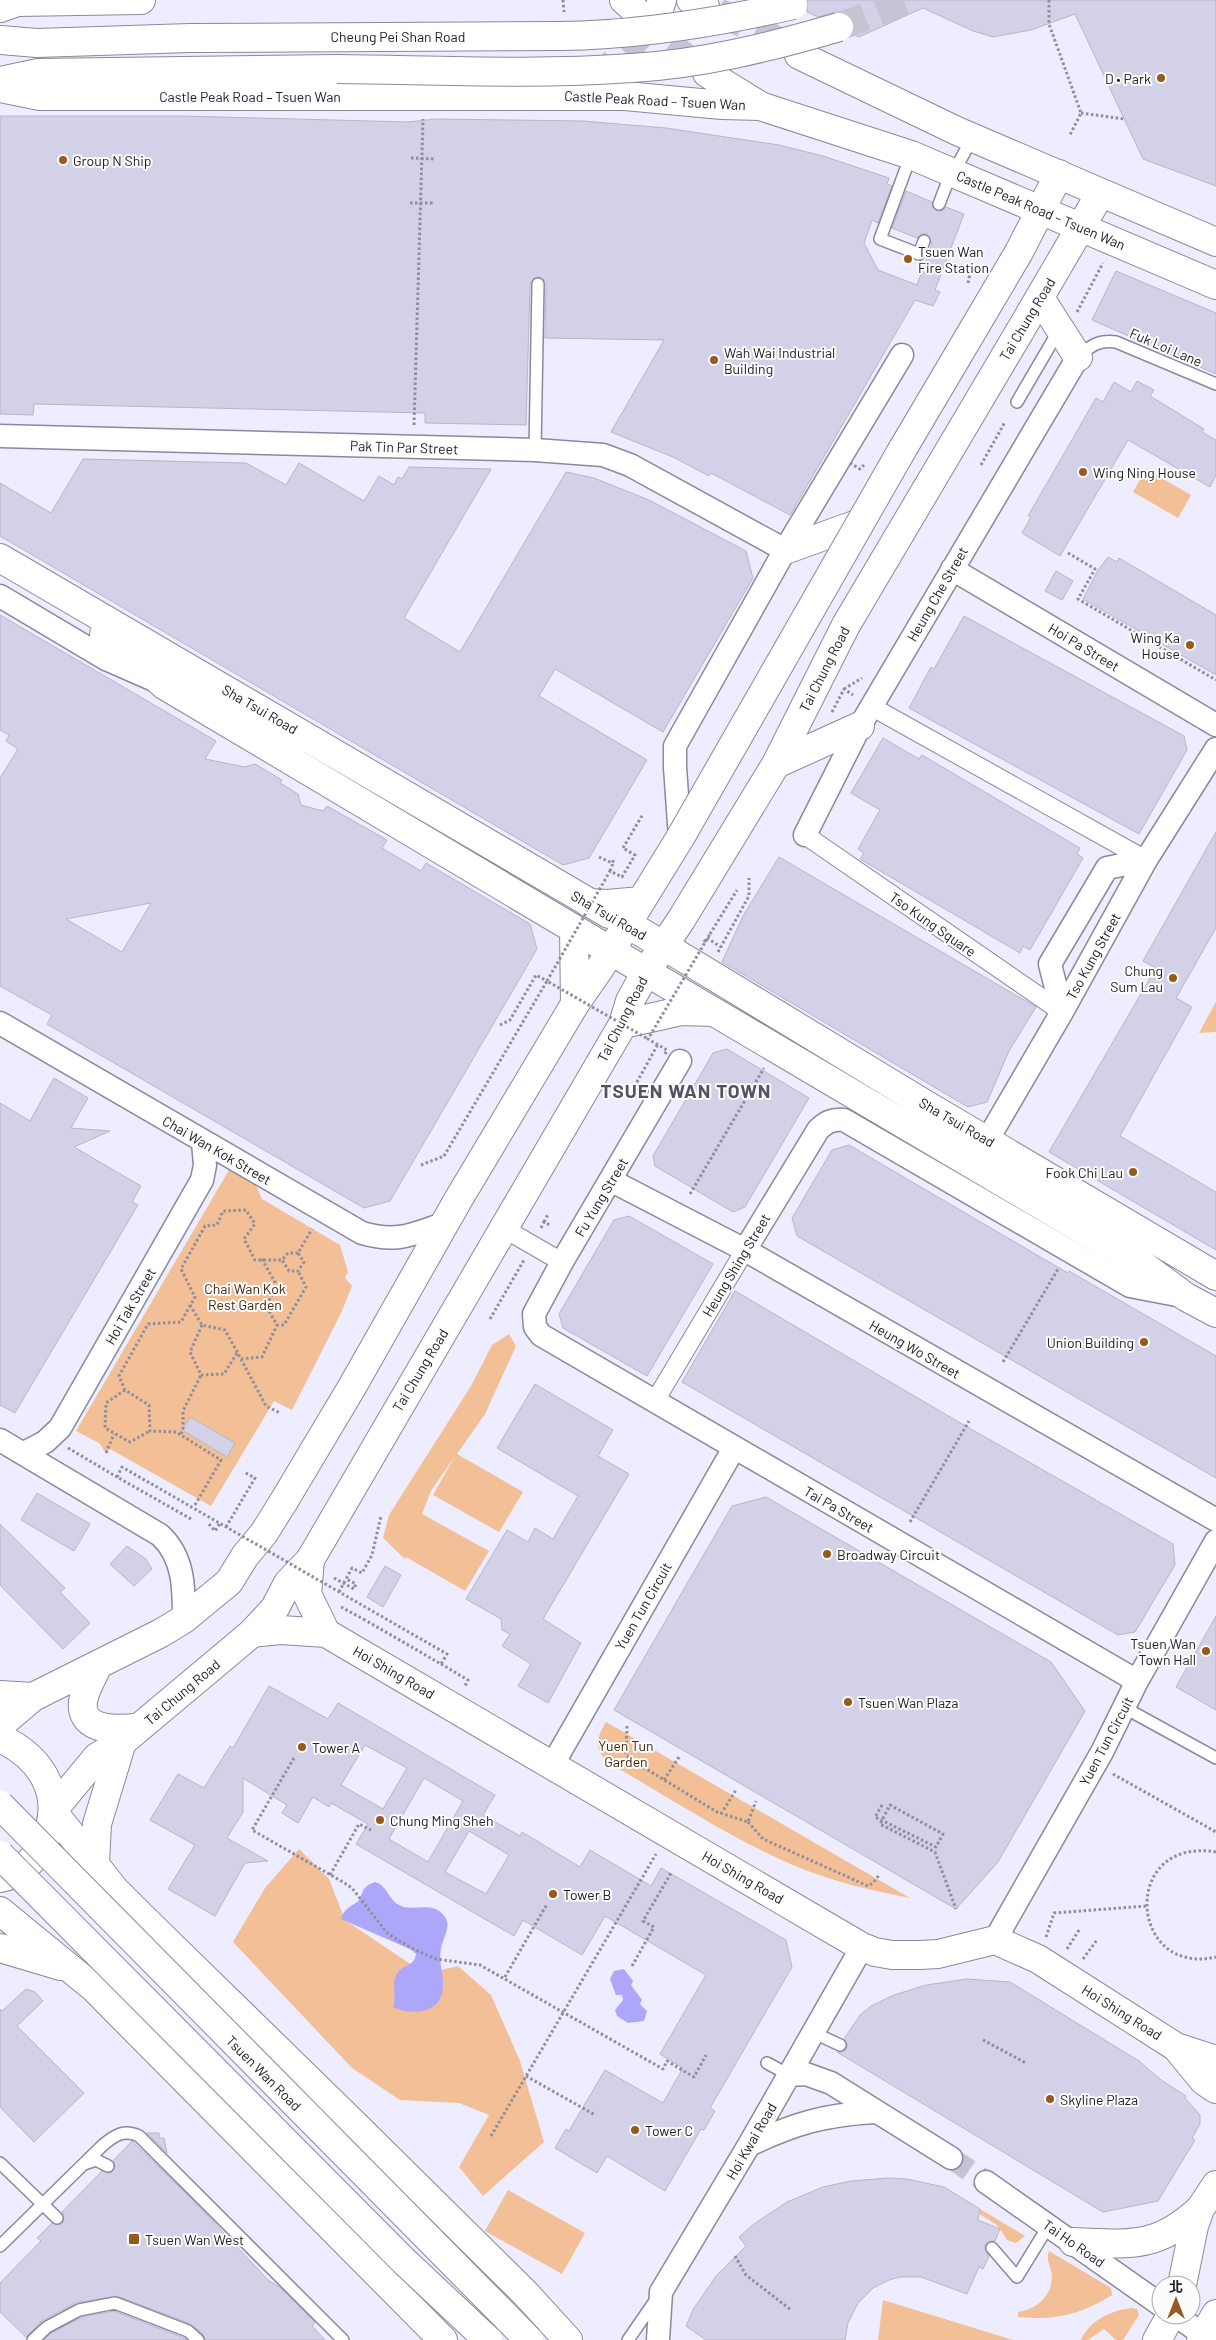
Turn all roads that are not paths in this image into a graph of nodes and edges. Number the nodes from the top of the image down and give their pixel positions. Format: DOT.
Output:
graph roads {
  1 [pos="142,0"];
  2 [pos="793,5"];
  3 [pos="0,8"];
  4 [pos="839,27"];
  5 [pos="0,40"];
  6 [pos="799,55"];
  7 [pos="707,73"];
  8 [pos="0,81"];
  9 [pos="0,88"];
  10 [pos="760,106"];
  11 [pos="973,137"];
  12 [pos="911,155"];
  13 [pos="953,172"];
  14 [pos="1059,174"];
  15 [pos="1100,194"];
  16 [pos="939,204"];
  17 [pos="1040,211"];
  18 [pos="1081,228"];
  19 [pos="924,241"];
  20 [pos="1216,242"];
  21 [pos="538,284"];
  22 [pos="1216,285"];
  23 [pos="1040,298"];
  24 [pos="1068,322"];
  25 [pos="902,355"];
  26 [pos="1078,357"];
  27 [pos="1216,384"];
  28 [pos="1017,402"];
  29 [pos="0,436"];
  30 [pos="535,450"];
  31 [pos="860,523"];
  32 [pos="785,550"];
  33 [pos="0,558"];
  34 [pos="952,569"];
  35 [pos="0,574"];
  36 [pos="0,596"];
  37 [pos="120,635"];
  38 [pos="164,684"];
  39 [pos="884,713"];
  40 [pos="1216,725"];
  41 [pos="860,726"];
  42 [pos="1216,749"];
  43 [pos="776,764"];
  44 [pos="805,835"];
  45 [pos="680,838"];
  46 [pos="1146,860"];
  47 [pos="641,901"];
  48 [pos="589,903"];
  49 [pos="626,923"];
  50 [pos="574,929"];
  51 [pos="664,947"];
  52 [pos="610,951"];
  53 [pos="646,972"];
  54 [pos="574,1004"];
  55 [pos="685,1004"];
  56 [pos="1062,1012"];
  57 [pos="0,1023"];
  58 [pos="622,1024"];
  59 [pos="673,1058"];
  60 [pos="818,1130"];
  61 [pos="987,1140"];
  62 [pos="203,1142"];
  63 [pos="972,1165"];
  64 [pos="612,1181"];
  65 [pos="443,1224"];
  66 [pos="503,1228"];
  67 [pos="745,1250"];
  68 [pos="562,1262"];
  69 [pos="1216,1276"];
  70 [pos="1186,1297"];
  71 [pos="1216,1314"];
  72 [pos="541,1335"];
  73 [pos="655,1401"];
  74 [pos="0,1440"];
  75 [pos="734,1448"];
  76 [pos="24,1453"];
  77 [pos="1216,1520"];
  78 [pos="1216,1540"];
  79 [pos="297,1589"];
  80 [pos="184,1619"];
  81 [pos="252,1632"];
  82 [pos="326,1633"];
  83 [pos="98,1665"];
  84 [pos="1137,1681"];
  85 [pos="0,1695"];
  86 [pos="33,1697"];
  87 [pos="1125,1708"];
  88 [pos="0,1725"];
  89 [pos="131,1735"];
  90 [pos="0,1738"];
  91 [pos="1216,1758"];
  92 [pos="553,1764"];
  93 [pos="0,1805"];
  94 [pos="54,1811"];
  95 [pos="0,1855"];
  96 [pos="95,1863"];
  97 [pos="0,1878"];
  98 [pos="0,1911"];
  99 [pos="995,1940"];
  100 [pos="862,1946"];
  101 [pos="0,1948"];
  102 [pos="72,1969"];
  103 [pos="812,2032"];
  104 [pos="840,2045"];
  105 [pos="1176,2047"];
  106 [pos="1216,2060"];
  107 [pos="767,2064"];
  108 [pos="789,2075"];
  109 [pos="1216,2089"];
  110 [pos="874,2112"];
  111 [pos="749,2146"];
  112 [pos="951,2158"];
  113 [pos="0,2163"];
  114 [pos="83,2165"];
  115 [pos="108,2166"];
  116 [pos="986,2182"];
  117 [pos="1216,2184"];
  118 [pos="44,2206"];
  119 [pos="1200,2209"];
  120 [pos="57,2218"];
  121 [pos="1049,2225"];
  122 [pos="1073,2242"];
  123 [pos="0,2246"];
  124 [pos="992,2248"];
  125 [pos="1184,2275"];
  126 [pos="661,2292"];
  127 [pos="1151,2298"];
  128 [pos="1165,2325"];
  129 [pos="630,2339"];
  130 [pos="33,2340"];
  131 [pos="198,2340"];
  132 [pos="343,2340"];
  133 [pos="443,2340"];
  134 [pos="488,2340"];
  135 [pos="529,2340"];
  136 [pos="568,2340"];
  137 [pos="658,2340"];
  138 [pos="1157,2340"];
  1 -- 3 [label="main road"];
  2 -- 5 [label="main road, Cheung Pei Shan Road, bridge"];
  4 -- 8 [label="main road, bridge"];
  6 -- 11 [label="main road"];
  7 -- 10 [label="main road"];
  9 -- 10 [label="main road, Castle Peak Road – Tsuen Wan"];
  10 -- 12 [label="main road, Castle Peak Road – Tsuen Wan"];
  11 -- 13 [label="lane"];
  11 -- 14 [label="main road"];
  12 -- 13 [label="main road, Castle Peak Road – Tsuen Wan"];
  12 -- 19 [label="lane"];
  13 -- 16 [label="lane"];
  13 -- 17 [label="main road, Castle Peak Road – Tsuen Wan"];
  14 -- 15 [label="main road"];
  14 -- 17 [label="main road"];
  15 -- 18 [label="main road, Tai Chung Road"];
  15 -- 20 [label="main road"];
  17 -- 18 [label="main road, Castle Peak Road – Tsuen Wan"];
  17 -- 31 [label="main road, bridge"];
  18 -- 22 [label="main road, Castle Peak Road – Tsuen Wan"];
  18 -- 23 [label="main road, Tai Chung Road"];
  21 -- 30 [label="lane"];
  23 -- 24 [label="main road"];
  23 -- 43 [label="main road, Tai Chung Road, bridge"];
  24 -- 26 [label="main road"];
  24 -- 28 [label="lane"];
  25 -- 32 [label="street"];
  26 -- 27 [label="lane, Fuk Loi Lane"];
  26 -- 34 [label="street, Heung Che Street"];
  29 -- 30 [label="street, Pak Tin Par Street"];
  30 -- 32 [label="street, Pak Tin Par Street"];
  31 -- 32 [label="main road"];
  31 -- 45 [label="main road, bridge"];
  32 -- 45 [label="street"];
  33 -- 37 [label="main road, Sha Tsui Road"];
  34 -- 40 [label="street, Hoi Pa Street"];
  34 -- 41 [label="street, Heung Che Street"];
  35 -- 37 [label="main road, Sha Tsui Road"];
  36 -- 38 [label="street, Sha Tsui Road"];
  37 -- 38 [label="main road, Sha Tsui Road"];
  37 -- 48 [label="main road, Sha Tsui Road"];
  38 -- 50 [label="main road, Sha Tsui Road"];
  39 -- 46 [label="street"];
  41 -- 43 [label="main road"];
  41 -- 44 [label="street, Heung Che Street"];
  42 -- 46 [label="street, Tso Kung Street"];
  43 -- 51 [label="main road, Tai Chung Road"];
  44 -- 56 [label="street, Tso Kung Square"];
  45 -- 47 [label="main road"];
  46 -- 56 [label="street, Tso Kung Street"];
  46 -- 56 [label="street"];
  47 -- 48 [label="main road"];
  47 -- 49 [label="main road"];
  48 -- 49 [label="main road, Sha Tsui Road"];
  49 -- 51 [label="main road, Sha Tsui Road"];
  49 -- 52 [label="main road"];
  50 -- 52 [label="main road, Sha Tsui Road"];
  50 -- 54 [label="main road, bridge"];
  51 -- 53 [label="main road, Tai Chung Road"];
  51 -- 61 [label="main road, Sha Tsui Road"];
  52 -- 53 [label="main road, Sha Tsui Road"];
  52 -- 54 [label="main road"];
  53 -- 55 [label="main road, Sha Tsui Road"];
  53 -- 58 [label="main road, Tai Chung Road"];
  54 -- 65 [label="main road"];
  55 -- 58 [label="main road, bridge"];
  55 -- 63 [label="main road, Sha Tsui Road"];
  56 -- 61 [label="street, Tso Kung Street"];
  57 -- 62 [label="street, Chai Wan Kok Street"];
  58 -- 66 [label="main road, Tai Chung Road"];
  59 -- 64 [label="street, Fu Yung Street"];
  60 -- 67 [label="street, Heung Shing Street"];
  60 -- 70 [label="street, Sha Tsui Road"];
  61 -- 63 [label="street, Tso Kung Street"];
  61 -- 69 [label="main road, Sha Tsui Road"];
  62 -- 65 [label="street, Chai Wan Kok Street"];
  62 -- 76 [label="street, Hoi Tak Street"];
  63 -- 70 [label="main road, Sha Tsui Road"];
  64 -- 67 [label="street, Heung Wo Street"];
  64 -- 68 [label="street, Fu Yung Street"];
  65 -- 80 [label="main road"];
  66 -- 68 [label="street"];
  66 -- 79 [label="main road, Tai Chung Road"];
  67 -- 73 [label="street, Heung Shing Street"];
  67 -- 77 [label="street, Heung Wo Street"];
  68 -- 72 [label="street, Fu Yung Street"];
  70 -- 71 [label="main road, Sha Tsui Road"];
  72 -- 73 [label="street, Tai Pa Street"];
  73 -- 75 [label="street, Tai Pa Street"];
  74 -- 76 [label="street"];
  75 -- 84 [label="street, Tai Pa Street"];
  75 -- 92 [label="street, Yuen Tun Circuit"];
  76 -- 80 [label="street"];
  78 -- 84 [label="street, Yuen Tun Circuit"];
  79 -- 81 [label="main road, Tai Chung Road"];
  79 -- 82 [label="main road"];
  80 -- 83 [label="main road"];
  81 -- 82 [label="main road, Hoi Shing Road"];
  81 -- 89 [label="main road, Tai Chung Road"];
  82 -- 92 [label="main road, Hoi Shing Road"];
  83 -- 86 [label="main road"];
  83 -- 89 [label="main road"];
  84 -- 87 [label="street, Yuen Tun Circuit"];
  85 -- 86 [label="main road"];
  86 -- 88 [label="main road"];
  87 -- 91 [label="lane"];
  87 -- 99 [label="street, Yuen Tun Circuit"];
  89 -- 94 [label="main road, Tai Chung Road"];
  89 -- 96 [label="main road"];
  90 -- 94 [label="main road"];
  92 -- 100 [label="main road, Hoi Shing Road"];
  93 -- 135 [label="main road, Tsuen Wan Road, bridge"];
  94 -- 96 [label="main road"];
  94 -- 97 [label="main road"];
  95 -- 134 [label="main road, bridge"];
  96 -- 136 [label="main road"];
  98 -- 102 [label="main road"];
  99 -- 100 [label="main road, Hoi Shing Road"];
  99 -- 105 [label="main road, Hoi Shing Road"];
  100 -- 103 [label="street, Hoi Kwai Road"];
  101 -- 102 [label="main road"];
  102 -- 133 [label="main road"];
  103 -- 104 [label="lane"];
  103 -- 108 [label="street, Hoi Kwai Road"];
  105 -- 106 [label="main road, Hoi Shing Road"];
  105 -- 109 [label="main road, Hoi Shing Road"];
  107 -- 108 [label="lane"];
  108 -- 110 [label="street"];
  108 -- 111 [label="street, Hoi Kwai Road"];
  110 -- 111 [label="street"];
  110 -- 112 [label="street"];
  111 -- 126 [label="street, Hoi Kwai Road"];
  113 -- 118 [label="lane"];
  114 -- 115 [label="lane"];
  114 -- 118 [label="lane"];
  114 -- 132 [label="lane"];
  116 -- 121 [label="street, Tai Ho Road"];
  117 -- 119 [label="main road"];
  118 -- 120 [label="lane"];
  118 -- 123 [label="lane"];
  119 -- 122 [label="main road"];
  119 -- 125 [label="main road"];
  121 -- 122 [label="street, Tai Ho Road"];
  121 -- 124 [label="lane"];
  122 -- 127 [label="street, Tai Ho Road"];
  126 -- 129 [label="lane"];
  126 -- 137 [label="street, Hoi Kwai Road"];
  128 -- 138 [label="main road"];
  130 -- 131 [label="lane"];
}
